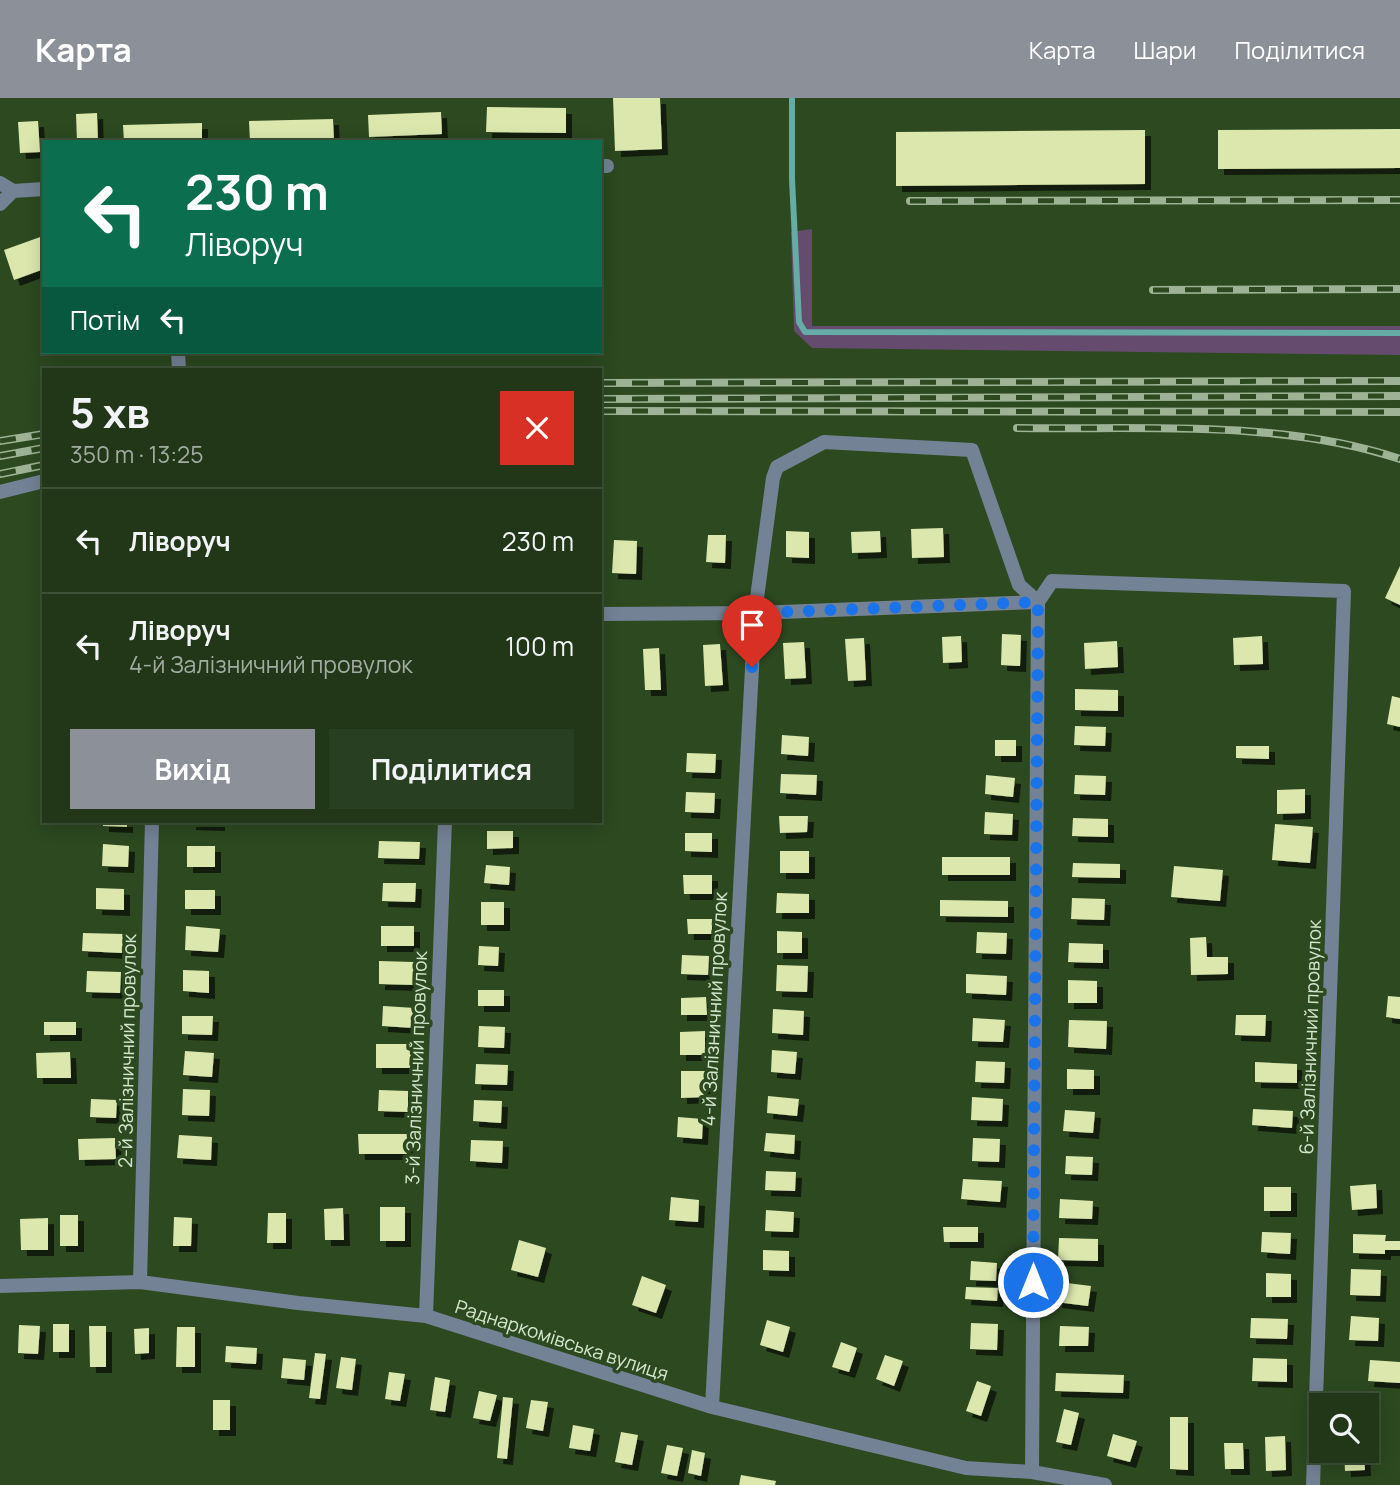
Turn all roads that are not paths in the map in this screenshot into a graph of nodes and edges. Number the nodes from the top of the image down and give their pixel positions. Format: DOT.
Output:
graph roads {
  1 [pos="0,183"];
  2 [pos="42,189"];
  3 [pos="13,191"];
  4 [pos="0,204"];
  5 [pos="42,482"];
  6 [pos="0,492"];
  7 [pos="1038,602"];
  8 [pos="755,613"];
  9 [pos="602,614"];
  10 [pos="152,823"];
  11 [pos="445,823"];
  12 [pos="140,1282"];
  13 [pos="0,1286"];
  14 [pos="426,1317"];
  15 [pos="712,1407"];
  16 [pos="1032,1472"];
  17 [pos="1105,1485"];
  18 [pos="1313,1485"];
  1 -- 3 [label="street"];
  2 -- 3 [label="street"];
  3 -- 4 [label="street"];
  5 -- 6 [label="street"];
  7 -- 8 [label="street"];
  7 -- 8 [label="street, 4-й Залізничний провулок"];
  7 -- 16 [label="street"];
  7 -- 18 [label="street, 6-й Залізничний провулок"];
  8 -- 9 [label="street"];
  8 -- 15 [label="street, 4-й Залізничний провулок"];
  10 -- 12 [label="street, 2-й Залізничний провулок"];
  11 -- 14 [label="street, 3-й Залізничний провулок"];
  12 -- 13 [label="street, Раднаркомівська вулиця"];
  12 -- 14 [label="street, Раднаркомівська вулиця"];
  14 -- 15 [label="street, Раднаркомівська вулиця"];
  15 -- 16 [label="street, Раднаркомівська вулиця"];
  16 -- 17 [label="street, Раднаркомівська вулиця"];
}
